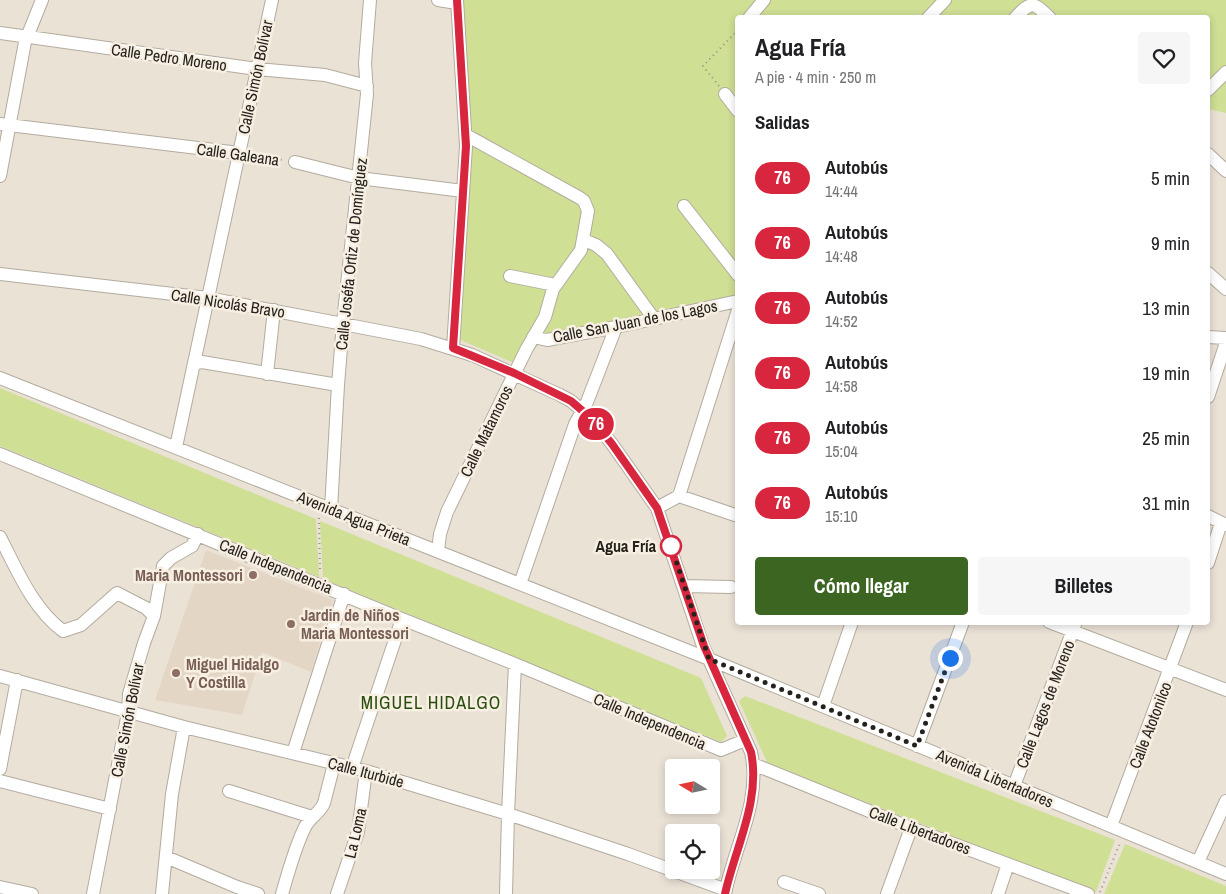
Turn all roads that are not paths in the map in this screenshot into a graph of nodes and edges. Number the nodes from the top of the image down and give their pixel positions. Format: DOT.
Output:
graph roads {
  1 [pos="42,0"];
  2 [pos="272,0"];
  3 [pos="370,0"];
  4 [pos="438,0"];
  5 [pos="764,0"];
  6 [pos="945,0"];
  7 [pos="457,1"];
  8 [pos="752,15"];
  9 [pos="931,15"];
  10 [pos="1018,15"];
  11 [pos="1047,15"];
  12 [pos="0,33"];
  13 [pos="26,37"];
  14 [pos="257,69"];
  15 [pos="1226,72"];
  16 [pos="367,86"];
  17 [pos="1210,88"];
  18 [pos="724,94"];
  19 [pos="735,107"];
  20 [pos="5,125"];
  21 [pos="466,136"];
  22 [pos="239,153"];
  23 [pos="1210,156"];
  24 [pos="295,162"];
  25 [pos="1226,171"];
  26 [pos="0,176"];
  27 [pos="359,178"];
  28 [pos="463,191"];
  29 [pos="684,206"];
  30 [pos="584,240"];
  31 [pos="735,271"];
  32 [pos="0,274"];
  33 [pos="1210,275"];
  34 [pos="510,276"];
  35 [pos="555,285"];
  36 [pos="1226,289"];
  37 [pos="208,298"];
  38 [pos="735,302"];
  39 [pos="274,310"];
  40 [pos="654,319"];
  41 [pos="735,319"];
  42 [pos="343,323"];
  43 [pos="616,327"];
  44 [pos="534,337"];
  45 [pos="1210,337"];
  46 [pos="1226,338"];
  47 [pos="1226,343"];
  48 [pos="453,348"];
  49 [pos="194,364"];
  50 [pos="514,373"];
  51 [pos="267,374"];
  52 [pos="0,378"];
  53 [pos="338,385"];
  54 [pos="1210,390"];
  55 [pos="582,410"];
  56 [pos="176,447"];
  57 [pos="0,454"];
  58 [pos="679,496"];
  59 [pos="657,508"];
  60 [pos="331,509"];
  61 [pos="735,515"];
  62 [pos="1210,517"];
  63 [pos="1224,524"];
  64 [pos="198,534"];
  65 [pos="0,538"];
  66 [pos="438,551"];
  67 [pos="1210,558"];
  68 [pos="520,584"];
  69 [pos="684,586"];
  70 [pos="731,587"];
  71 [pos="344,594"];
  72 [pos="154,616"];
  73 [pos="402,620"];
  74 [pos="851,625"];
  75 [pos="962,625"];
  76 [pos="1186,625"];
  77 [pos="1074,626"];
  78 [pos="709,659"];
  79 [pos="515,664"];
  80 [pos="1171,669"];
  81 [pos="0,676"];
  82 [pos="17,680"];
  83 [pos="1226,690"];
  84 [pos="823,706"];
  85 [pos="128,713"];
  86 [pos="184,727"];
  87 [pos="745,740"];
  88 [pos="917,746"];
  89 [pos="293,753"];
  90 [pos="334,764"];
  91 [pos="753,764"];
  92 [pos="352,768"];
  93 [pos="0,769"];
  94 [pos="366,771"];
  95 [pos="0,781"];
  96 [pos="1014,786"];
  97 [pos="229,791"];
  98 [pos="1226,801"];
  99 [pos="110,809"];
  100 [pos="508,814"];
  101 [pos="312,816"];
  102 [pos="1112,826"];
  103 [pos="911,828"];
  104 [pos="166,856"];
  105 [pos="1198,862"];
  106 [pos="1008,864"];
  107 [pos="1226,874"];
  108 [pos="784,882"];
  109 [pos="0,887"];
  110 [pos="725,892"];
  111 [pos="32,894"];
  112 [pos="93,894"];
  113 [pos="162,894"];
  114 [pos="258,894"];
  115 [pos="282,894"];
  116 [pos="337,894"];
  117 [pos="506,894"];
  118 [pos="818,894"];
  119 [pos="887,894"];
  120 [pos="998,894"];
  121 [pos="1088,894"];
  1 -- 13 [label="street"];
  2 -- 14 [label="street, Calle Simón Bolívar"];
  3 -- 16 [label="street, Calle Joséfa Ortiz de Domínguez"];
  4 -- 7 [label="street"];
  5 -- 8 [label="street"];
  6 -- 9 [label="street"];
  7 -- 21 [label="street"];
  10 -- 11 [label="street"];
  12 -- 13 [label="street, Calle Pedro Moreno"];
  13 -- 14 [label="street, Calle Pedro Moreno"];
  13 -- 20 [label="street"];
  14 -- 16 [label="street, Calle Pedro Moreno"];
  14 -- 22 [label="street, Calle Simón Bolívar"];
  15 -- 17 [label="street"];
  16 -- 27 [label="street, Calle Joséfa Ortiz de Domínguez"];
  18 -- 19 [label="street"];
  20 -- 22 [label="street, Calle Galeana"];
  20 -- 26 [label="street"];
  21 -- 28 [label="street"];
  21 -- 30 [label="street, Calle Matamoros"];
  22 -- 37 [label="street, Calle Simón Bolívar"];
  23 -- 25 [label="street"];
  24 -- 27 [label="street, Calle Galeana"];
  27 -- 28 [label="street, Calle Galeana"];
  27 -- 42 [label="street, Calle Joséfa Ortiz de Domínguez"];
  28 -- 48 [label="street"];
  29 -- 31 [label="street"];
  30 -- 35 [label="street, Calle Matamoros"];
  30 -- 40 [label="street"];
  32 -- 37 [label="street, Calle Nicolás Bravo"];
  33 -- 36 [label="street"];
  34 -- 35 [label="street"];
  35 -- 44 [label="street, Calle Matamoros"];
  37 -- 39 [label="street, Calle Nicolás Bravo"];
  37 -- 49 [label="street, Calle Simón Bolívar"];
  38 -- 40 [label="street, Calle San Juan de los Lagos"];
  39 -- 42 [label="street, Calle Nicolás Bravo"];
  39 -- 51 [label="street"];
  40 -- 43 [label="street, Calle San Juan de los Lagos"];
  41 -- 58 [label="street"];
  42 -- 48 [label="street, Calle Nicolás Bravo"];
  42 -- 53 [label="street, Calle Joséfa Ortiz de Domínguez"];
  43 -- 44 [label="street, Calle San Juan de los Lagos"];
  43 -- 55 [label="street"];
  44 -- 50 [label="street, Calle Matamoros"];
  45 -- 46 [label="street"];
  47 -- 54 [label="street"];
  48 -- 50 [label="street, Calle Nicolás Bravo"];
  49 -- 51 [label="street"];
  49 -- 56 [label="street, Calle Simón Bolívar"];
  50 -- 55 [label="street, Calle Nicolás Bravo"];
  50 -- 66 [label="street, Calle Matamoros"];
  51 -- 53 [label="street"];
  52 -- 56 [label="street, Avenida Agua Prieta"];
  53 -- 60 [label="street, Calle Joséfa Ortiz de Domínguez"];
  55 -- 59 [label="street, Calle Nicolás Bravo"];
  55 -- 68 [label="street"];
  56 -- 60 [label="street, Avenida Agua Prieta"];
  57 -- 64 [label="street, Calle Independencia"];
  58 -- 59 [label="street"];
  58 -- 61 [label="street"];
  59 -- 69 [label="street, Calle Nicolás Bravo"];
  60 -- 66 [label="street, Avenida Agua Prieta"];
  62 -- 63 [label="street"];
  63 -- 67 [label="street"];
  64 -- 71 [label="street, Calle Independencia"];
  64 -- 72 [label="street, Calle Simón Bolívar"];
  65 -- 72 [label="street"];
  66 -- 68 [label="street, Avenida Agua Prieta"];
  68 -- 78 [label="street, Avenida Agua Prieta"];
  69 -- 70 [label="street"];
  69 -- 78 [label="street, Calle Nicolás Bravo"];
  71 -- 73 [label="street, Calle Independencia"];
  71 -- 89 [label="street"];
  72 -- 85 [label="street, Calle Simón Bolívar"];
  73 -- 79 [label="street, Calle Independencia"];
  73 -- 92 [label="street"];
  74 -- 84 [label="street"];
  75 -- 88 [label="street"];
  76 -- 80 [label="street, Calle Atotonilco"];
  77 -- 80 [label="street"];
  77 -- 96 [label="street, Calle Lagos de Moreno"];
  78 -- 84 [label="street, Avenida Libertadores"];
  78 -- 87 [label="street, Calle Nicolás Bravo"];
  79 -- 87 [label="street, Calle Independencia"];
  79 -- 100 [label="street"];
  80 -- 83 [label="street"];
  80 -- 102 [label="street, Calle Atotonilco"];
  81 -- 82 [label="street, Calle Iturbide"];
  82 -- 85 [label="street, Calle Iturbide"];
  82 -- 93 [label="street"];
  84 -- 88 [label="street, Avenida Libertadores"];
  85 -- 86 [label="street, Calle Iturbide"];
  85 -- 99 [label="street, Calle Simón Bolívar"];
  86 -- 89 [label="street, Calle Iturbide"];
  86 -- 104 [label="street"];
  87 -- 91 [label="street, Calle Nicolás Bravo"];
  88 -- 96 [label="street, Avenida Libertadores"];
  89 -- 90 [label="street, Calle Iturbide"];
  90 -- 92 [label="street, Calle Iturbide"];
  90 -- 101 [label="street"];
  91 -- 103 [label="street, Calle Libertadores"];
  91 -- 110 [label="street, Calle Nicolás Bravo"];
  92 -- 94 [label="street, Calle Iturbide"];
  94 -- 100 [label="street, Calle Iturbide"];
  94 -- 116 [label="street, La Loma"];
  95 -- 99 [label="street"];
  96 -- 102 [label="street, Avenida Libertadores"];
  97 -- 101 [label="street"];
  98 -- 105 [label="street"];
  99 -- 112 [label="street, Calle Simón Bolívar"];
  100 -- 110 [label="street, Calle Iturbide"];
  100 -- 117 [label="street"];
  101 -- 115 [label="street"];
  102 -- 105 [label="street, Avenida Libertadores"];
  103 -- 106 [label="street, Calle Libertadores"];
  103 -- 119 [label="street"];
  104 -- 113 [label="street"];
  104 -- 114 [label="street"];
  105 -- 107 [label="street, Avenida Libertadores"];
  106 -- 120 [label="street"];
  106 -- 121 [label="street, Calle Libertadores"];
  108 -- 118 [label="street"];
  109 -- 111 [label="street"];
}
